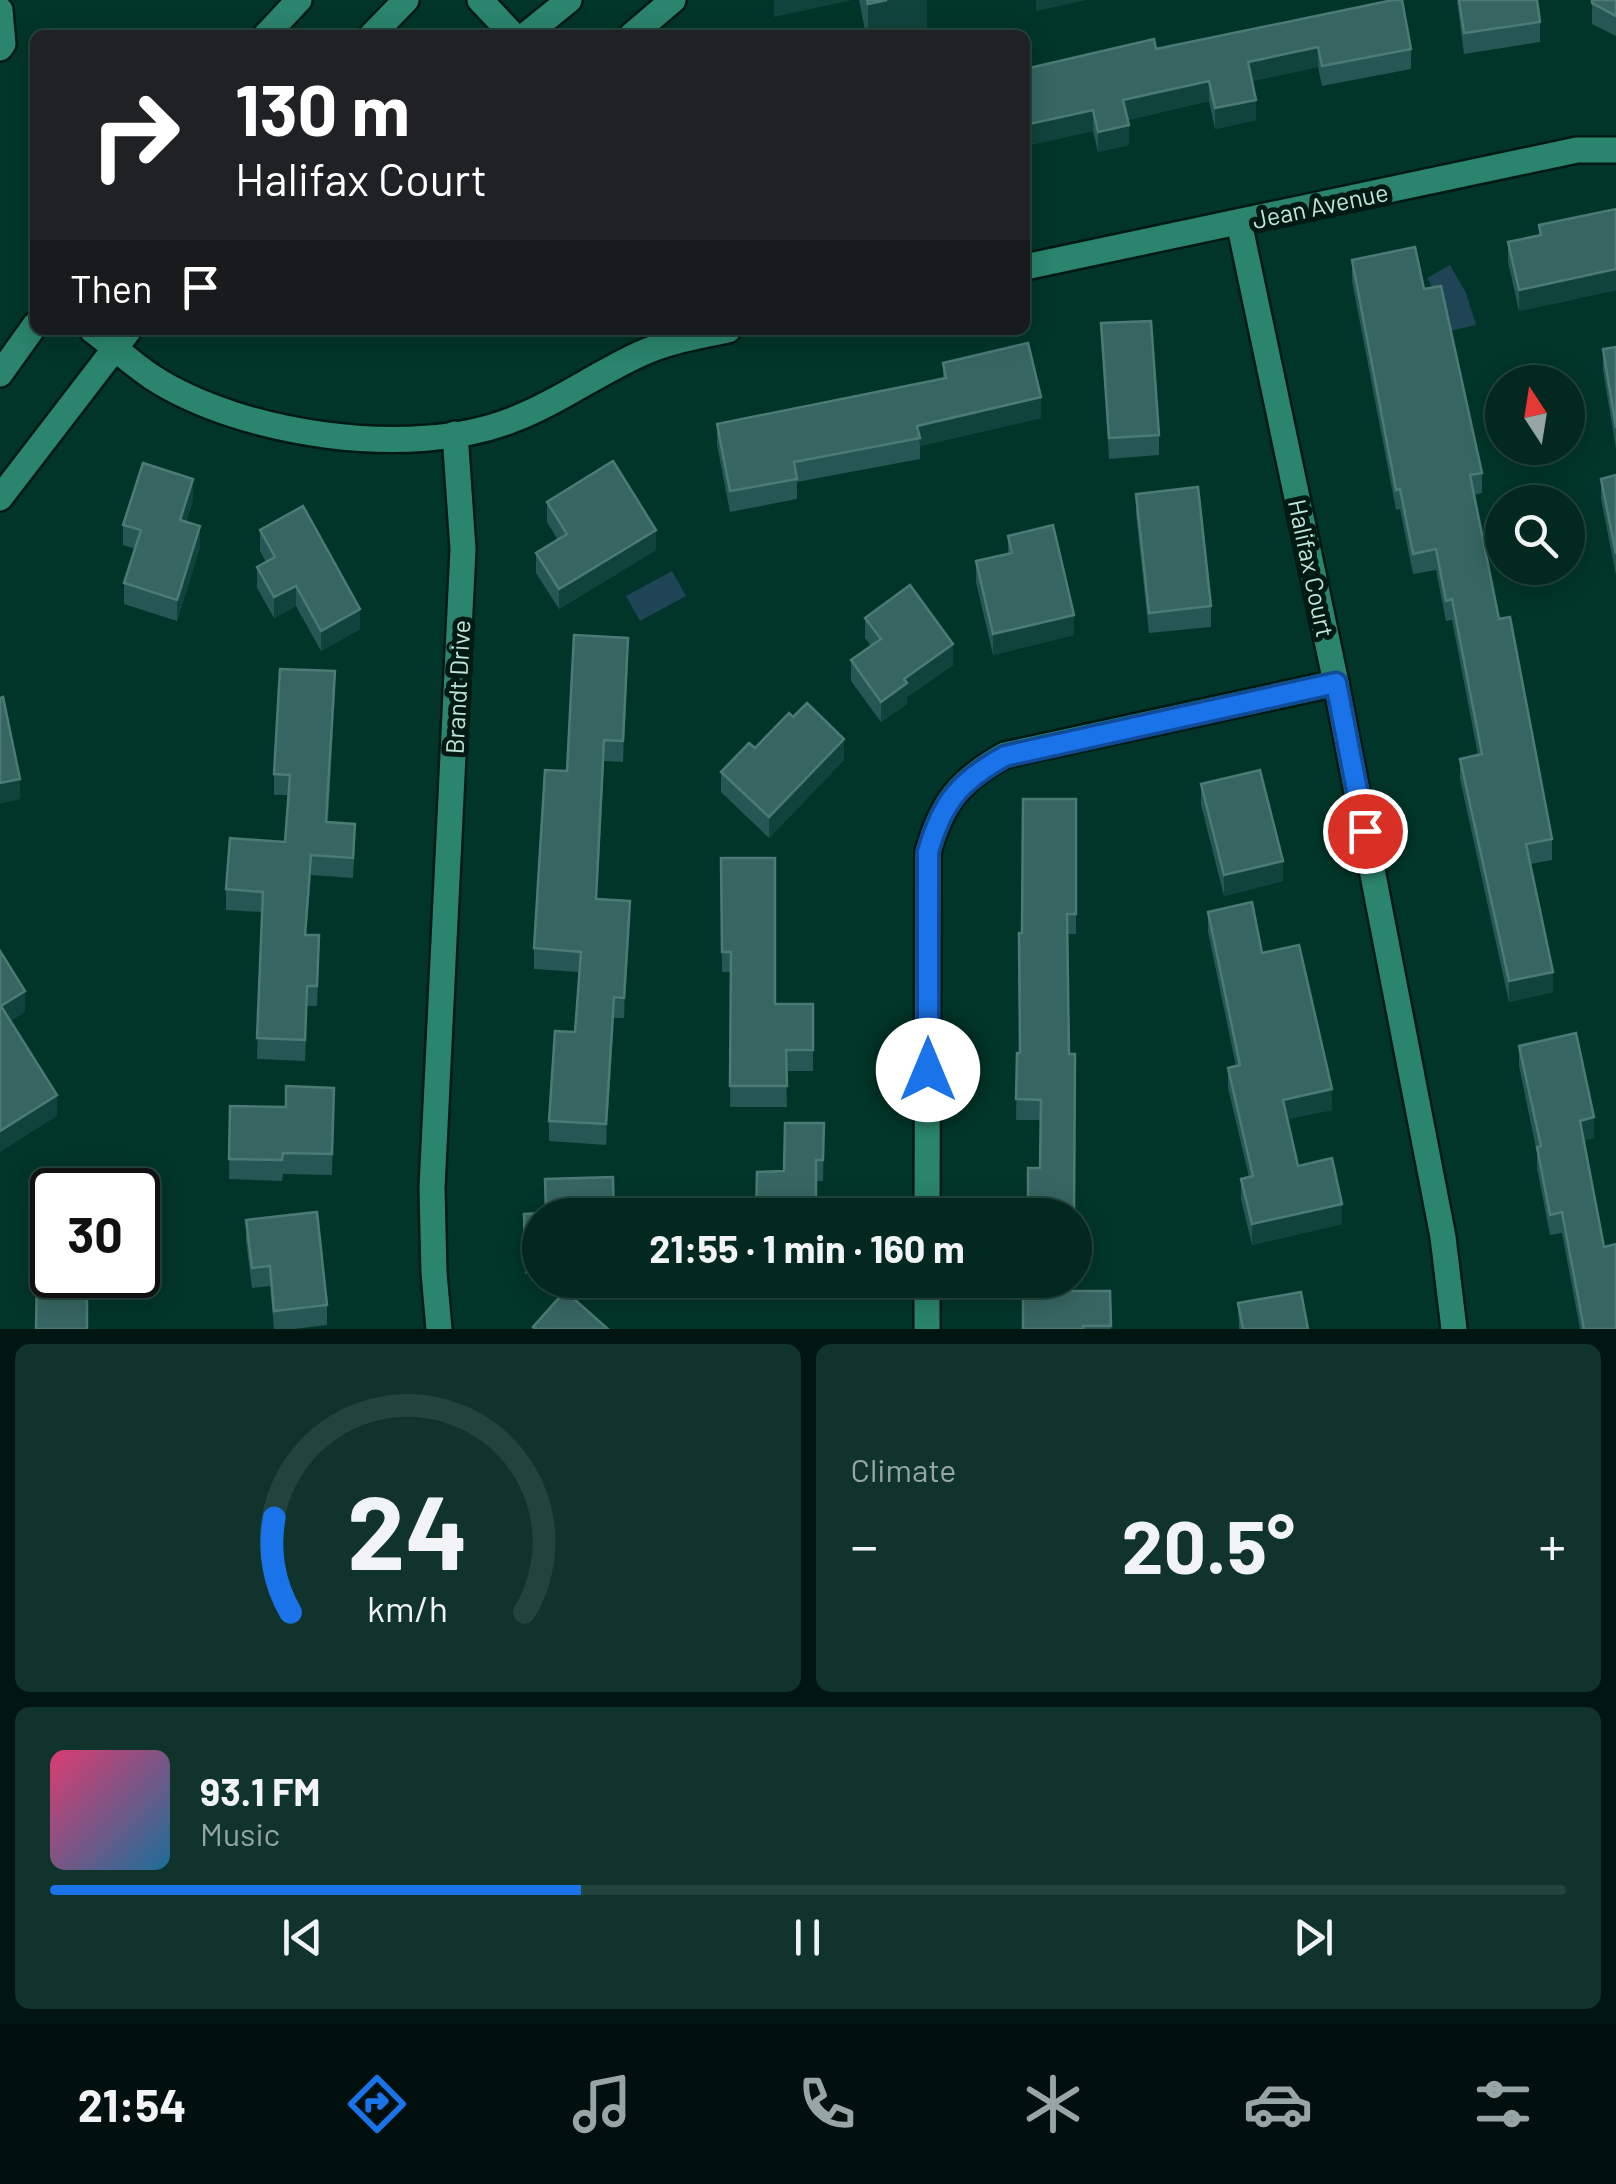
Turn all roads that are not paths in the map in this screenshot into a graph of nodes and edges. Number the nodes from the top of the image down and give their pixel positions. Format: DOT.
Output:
graph roads {
  1 [pos="299,0"];
  2 [pos="406,0"];
  3 [pos="480,0"];
  4 [pos="569,0"];
  5 [pos="674,0"];
  6 [pos="0,10"];
  7 [pos="271,30"];
  8 [pos="377,30"];
  9 [pos="508,30"];
  10 [pos="532,30"];
  11 [pos="638,30"];
  12 [pos="0,48"];
  13 [pos="1616,150"];
  14 [pos="1239,222"];
  15 [pos="1030,266"];
  16 [pos="30,332"];
  17 [pos="705,335"];
  18 [pos="122,339"];
  19 [pos="0,374"];
  20 [pos="455,434"];
  21 [pos="0,498"];
  22 [pos="1336,683"];
  23 [pos="927,1198"];
  24 [pos="927,1298"];
  25 [pos="439,1329"];
  26 [pos="927,1329"];
  27 [pos="1454,1329"];
  1 -- 7 [label="street"];
  2 -- 8 [label="street"];
  3 -- 9 [label="street"];
  4 -- 10 [label="street"];
  5 -- 11 [label="street"];
  6 -- 12 [label="street"];
  13 -- 14 [label="street, Jean Avenue"];
  14 -- 15 [label="street, Jean Avenue"];
  14 -- 22 [label="street, Halifax Court"];
  16 -- 19 [label="street"];
  17 -- 20 [label="street"];
  18 -- 20 [label="street"];
  18 -- 21 [label="street"];
  20 -- 25 [label="street, Brandt Drive"];
  22 -- 23 [label="street"];
  22 -- 27 [label="street, Halifax Court"];
  24 -- 26 [label="street"];
}
